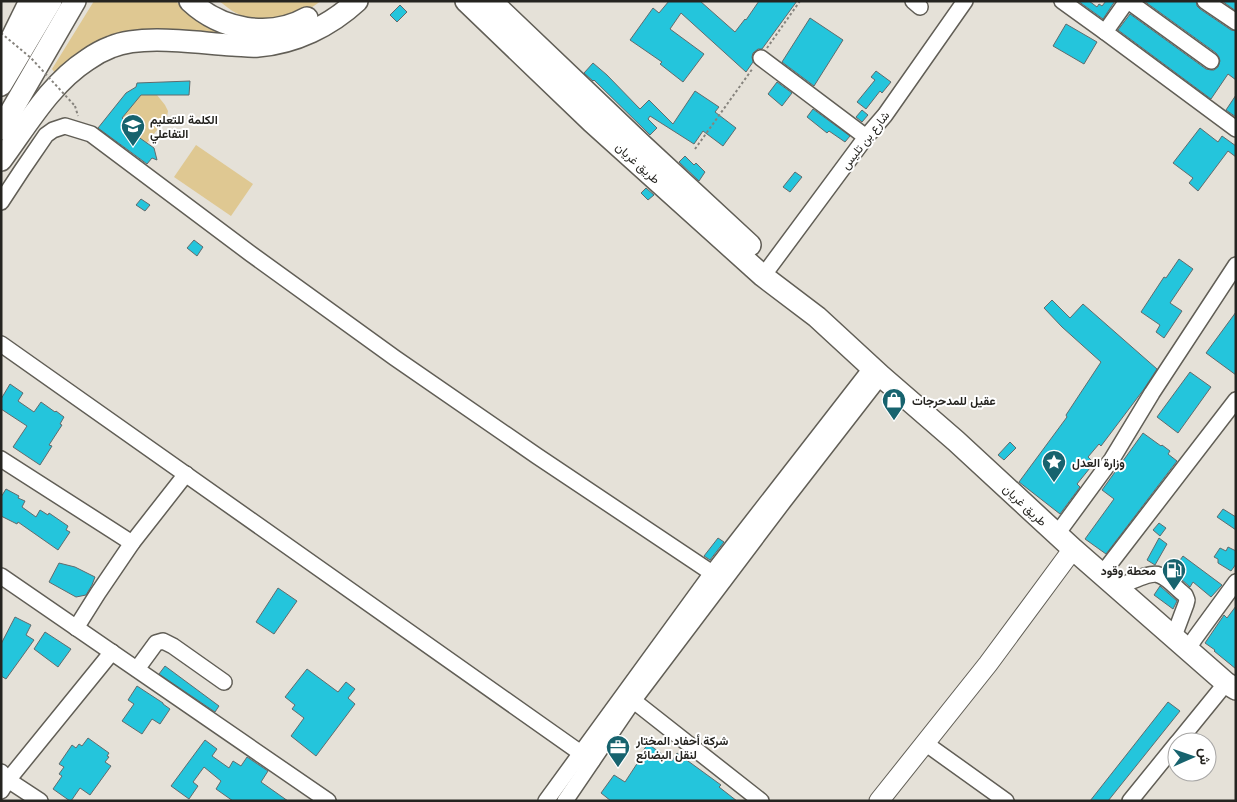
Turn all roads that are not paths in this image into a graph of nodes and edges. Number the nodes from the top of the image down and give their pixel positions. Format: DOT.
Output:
graph roads {
  1 [pos="30,1"];
  2 [pos="51,1"];
  3 [pos="75,1"];
  4 [pos="190,1"];
  5 [pos="335,1"];
  6 [pos="357,1"];
  7 [pos="466,1"];
  8 [pos="491,1"];
  9 [pos="965,1"];
  10 [pos="1062,1"];
  11 [pos="1128,1"];
  12 [pos="1205,1"];
  13 [pos="1236,22"];
  14 [pos="1106,32"];
  15 [pos="760,58"];
  16 [pos="1,60"];
  17 [pos="1212,61"];
  18 [pos="1,85"];
  19 [pos="1,129"];
  20 [pos="1236,129"];
  21 [pos="866,137"];
  22 [pos="1,160"];
  23 [pos="1,202"];
  24 [pos="1236,265"];
  25 [pos="767,270"];
  26 [pos="1,344"];
  27 [pos="876,372"];
  28 [pos="1236,400"];
  29 [pos="1,459"];
  30 [pos="186,474"];
  31 [pos="1056,534"];
  32 [pos="132,543"];
  33 [pos="1073,549"];
  34 [pos="1102,574"];
  35 [pos="1,576"];
  36 [pos="718,576"];
  37 [pos="1236,582"];
  38 [pos="1117,588"];
  39 [pos="76,628"];
  40 [pos="1181,643"];
  41 [pos="112,652"];
  42 [pos="136,669"];
  43 [pos="224,682"];
  44 [pos="1231,686"];
  45 [pos="628,697"];
  46 [pos="1188,732"];
  47 [pos="925,743"];
  48 [pos="1167,756"];
  49 [pos="586,757"];
  50 [pos="3,784"];
  51 [pos="11,801"];
  52 [pos="40,801"];
  53 [pos="328,801"];
  54 [pos="546,801"];
  55 [pos="564,801"];
  56 [pos="761,801"];
  57 [pos="879,801"];
  58 [pos="1006,801"];
  59 [pos="1130,801"];
  1 -- 16 [label="highway"];
  2 -- 18 [label="highway"];
  3 -- 19 [label="highway"];
  4 -- 5 [label="highway"];
  6 -- 22 [label="highway"];
  7 -- 25 [label="highway, طريق غريان"];
  8 -- 25 [label="highway, طريق غريان"];
  9 -- 21 [label="street, شارع بن تليس"];
  10 -- 14 [label="street"];
  11 -- 14 [label="street"];
  11 -- 17 [label="street"];
  12 -- 13 [label="street"];
  14 -- 20 [label="street"];
  15 -- 21 [label="street"];
  21 -- 25 [label="street, شارع بن تليس"];
  23 -- 36 [label="street"];
  24 -- 31 [label="street"];
  25 -- 27 [label="highway, طريق غريان"];
  26 -- 30 [label="street"];
  27 -- 31 [label="highway, طريق غريان"];
  27 -- 36 [label="street"];
  28 -- 34 [label="street"];
  29 -- 32 [label="street"];
  30 -- 32 [label="street"];
  30 -- 49 [label="street"];
  31 -- 33 [label="highway, طريق غريان"];
  32 -- 39 [label="street"];
  33 -- 34 [label="highway, طريق غريان"];
  33 -- 47 [label="main road"];
  34 -- 38 [label="highway, طريق غريان"];
  35 -- 39 [label="street"];
  36 -- 45 [label="street"];
  37 -- 40 [label="street"];
  38 -- 40 [label="highway, طريق غريان"];
  38 -- 40 [label="street"];
  39 -- 41 [label="street"];
  40 -- 44 [label="highway, طريق غريان"];
  41 -- 42 [label="street"];
  41 -- 50 [label="street"];
  42 -- 43 [label="street"];
  42 -- 53 [label="street"];
  44 -- 46 [label="street"];
  45 -- 49 [label="street"];
  45 -- 56 [label="street"];
  47 -- 57 [label="main road"];
  47 -- 58 [label="street"];
  48 -- 59 [label="street"];
  49 -- 54 [label="street"];
  49 -- 55 [label="street"];
  50 -- 51 [label="street"];
  50 -- 52 [label="street"];
}
